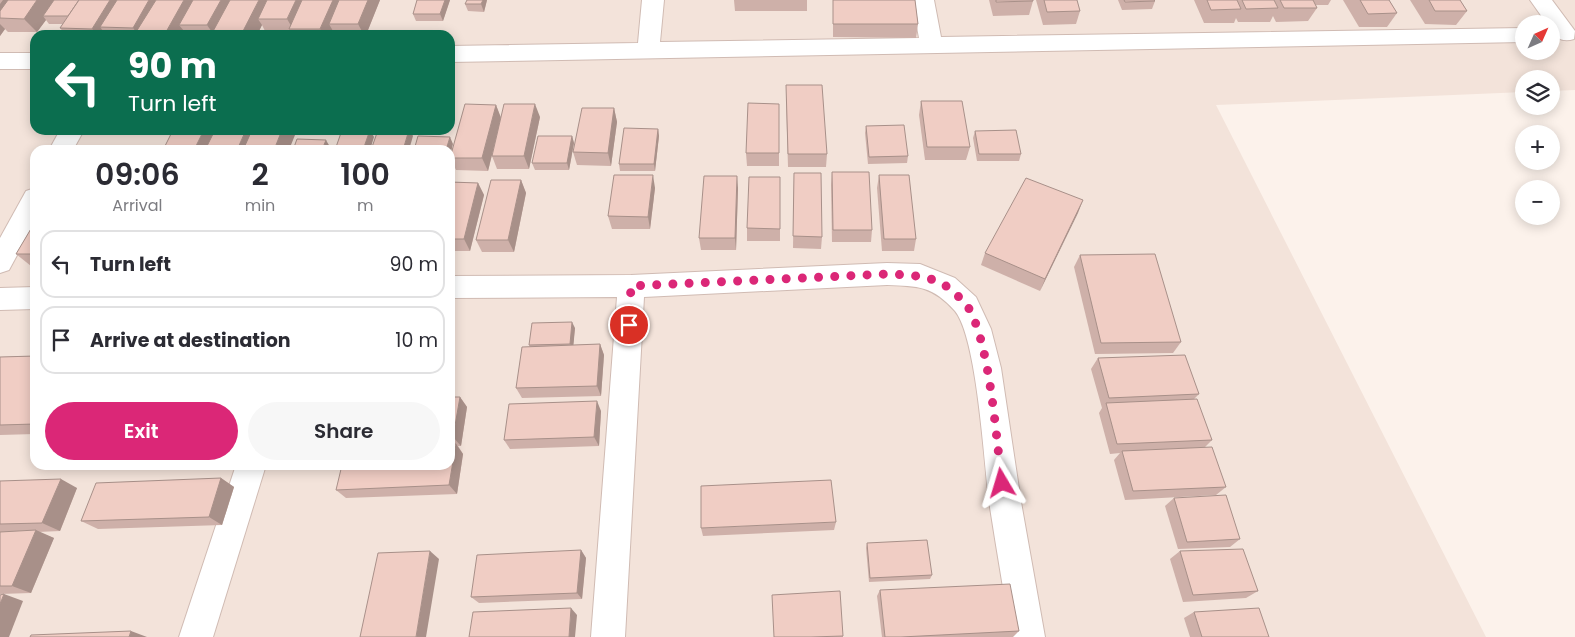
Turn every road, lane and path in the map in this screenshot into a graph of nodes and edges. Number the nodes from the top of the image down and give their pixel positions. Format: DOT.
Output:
graph roads {
  1 [pos="653,0"];
  2 [pos="923,0"];
  3 [pos="1541,0"];
  4 [pos="1564,34"];
  5 [pos="1515,35"];
  6 [pos="931,46"];
  7 [pos="648,50"];
  8 [pos="455,54"];
  9 [pos="30,61"];
  10 [pos="0,62"];
  11 [pos="30,207"];
  12 [pos="0,262"];
  13 [pos="631,286"];
  14 [pos="455,287"];
  15 [pos="30,298"];
  16 [pos="0,299"];
  17 [pos="249,470"];
  18 [pos="196,637"];
  19 [pos="608,637"];
  20 [pos="1028,637"];
  1 -- 7 [label="street"];
  2 -- 6 [label="street"];
  3 -- 4 [label="street"];
  5 -- 6 [label="street"];
  6 -- 7 [label="street"];
  7 -- 8 [label="street"];
  9 -- 10 [label="street"];
  11 -- 12 [label="street"];
  13 -- 14 [label="street"];
  13 -- 19 [label="street"];
  13 -- 20 [label="street"];
  15 -- 16 [label="street"];
  17 -- 18 [label="street"];
}
